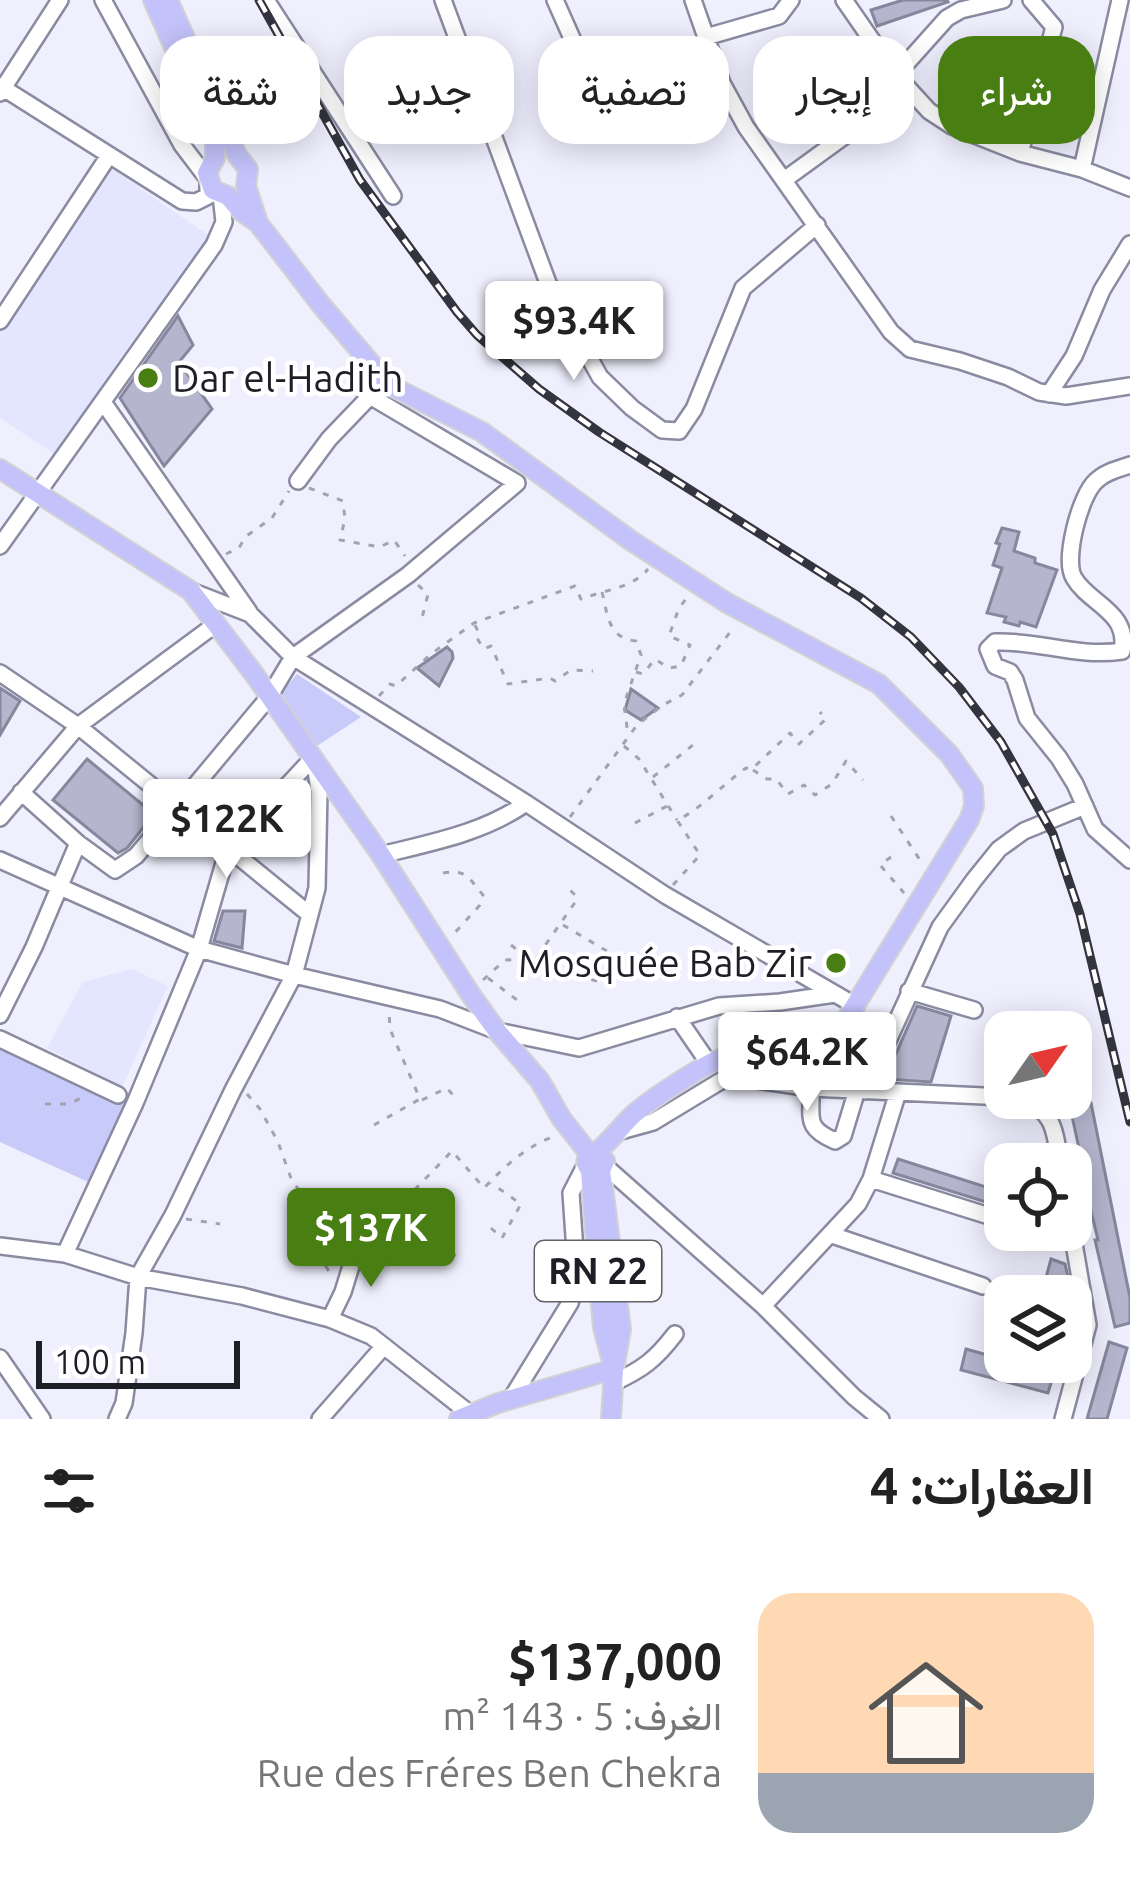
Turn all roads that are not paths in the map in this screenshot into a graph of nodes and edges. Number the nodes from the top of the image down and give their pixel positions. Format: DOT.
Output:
graph roads {
  1 [pos="61,0"];
  2 [pos="103,0"];
  3 [pos="152,0"];
  4 [pos="168,0"];
  5 [pos="266,0"];
  6 [pos="443,0"];
  7 [pos="555,0"];
  8 [pos="693,0"];
  9 [pos="790,0"];
  10 [pos="844,0"];
  11 [pos="1004,0"];
  12 [pos="1031,0"];
  13 [pos="1120,0"];
  14 [pos="571,36"];
  15 [pos="706,36"];
  16 [pos="709,36"];
  17 [pos="869,36"];
  18 [pos="914,55"];
  19 [pos="1,89"];
  20 [pos="729,95"];
  21 [pos="914,95"];
  22 [pos="834,144"];
  23 [pos="182,146"];
  24 [pos="1020,153"];
  25 [pos="237,155"];
  26 [pos="108,157"];
  27 [pos="1082,170"];
  28 [pos="220,175"];
  29 [pos="784,180"];
  30 [pos="1130,188"];
  31 [pos="393,196"];
  32 [pos="817,225"];
  33 [pos="1130,244"];
  34 [pos="7,296"];
  35 [pos="0,321"];
  36 [pos="385,380"];
  37 [pos="1130,386"];
  38 [pos="1049,394"];
  39 [pos="370,396"];
  40 [pos="103,402"];
  41 [pos="1130,465"];
  42 [pos="0,469"];
  43 [pos="297,482"];
  44 [pos="39,494"];
  45 [pos="0,546"];
  46 [pos="190,591"];
  47 [pos="250,614"];
  48 [pos="215,624"];
  49 [pos="293,657"];
  50 [pos="0,673"];
  51 [pos="269,697"];
  52 [pos="78,726"];
  53 [pos="314,761"];
  54 [pos="21,792"];
  55 [pos="526,803"];
  56 [pos="178,806"];
  57 [pos="1084,806"];
  58 [pos="0,818"];
  59 [pos="78,843"];
  60 [pos="228,849"];
  61 [pos="381,855"];
  62 [pos="0,860"];
  63 [pos="1130,860"];
  64 [pos="59,889"];
  65 [pos="309,914"];
  66 [pos="199,949"];
  67 [pos="294,975"];
  68 [pos="909,992"];
  69 [pos="836,994"];
  70 [pos="856,1006"];
  71 [pos="974,1010"];
  72 [pos="0,1015"];
  73 [pos="677,1017"];
  74 [pos="497,1031"];
  75 [pos="0,1039"];
  76 [pos="710,1065"];
  77 [pos="811,1088"];
  78 [pos="861,1091"];
  79 [pos="898,1092"];
  80 [pos="118,1095"];
  81 [pos="984,1096"];
  82 [pos="617,1132"];
  83 [pos="594,1164"];
  84 [pos="871,1179"];
  85 [pos="984,1214"];
  86 [pos="832,1234"];
  87 [pos="361,1237"];
  88 [pos="0,1246"];
  89 [pos="1075,1251"];
  90 [pos="65,1254"];
  91 [pos="138,1276"];
  92 [pos="983,1286"];
  93 [pos="763,1306"];
  94 [pos="331,1319"];
  95 [pos="675,1334"];
  96 [pos="384,1346"];
  97 [pos="0,1358"];
  98 [pos="614,1376"];
  99 [pos="512,1399"];
  100 [pos="464,1416"];
  101 [pos="42,1419"];
  102 [pos="117,1419"];
  103 [pos="320,1419"];
  104 [pos="611,1419"];
  105 [pos="881,1419"];
  106 [pos="1063,1419"];
  1 -- 19 [label="street"];
  2 -- 23 [label="street"];
  3 -- 28 [label="main road"];
  4 -- 25 [label="main road"];
  5 -- 31 [label="street"];
  6 -- 32 [label="street"];
  7 -- 14 [label="street"];
  8 -- 15 [label="street"];
  9 -- 16 [label="street"];
  10 -- 17 [label="street"];
  11 -- 18 [label="street"];
  12 -- 24 [label="street"];
  13 -- 27 [label="street"];
  19 -- 26 [label="street"];
  20 -- 29 [label="street"];
  21 -- 24 [label="street"];
  22 -- 29 [label="street"];
  23 -- 28 [label="street"];
  23 -- 28 [label="street"];
  24 -- 27 [label="street"];
  25 -- 28 [label="main road"];
  25 -- 28 [label="main road"];
  26 -- 28 [label="street"];
  26 -- 34 [label="street"];
  27 -- 30 [label="street"];
  28 -- 36 [label="main road"];
  28 -- 40 [label="street"];
  29 -- 32 [label="street"];
  32 -- 38 [label="street"];
  33 -- 38 [label="street"];
  34 -- 35 [label="street"];
  36 -- 39 [label="street"];
  36 -- 70 [label="main road"];
  37 -- 38 [label="street"];
  39 -- 43 [label="street"];
  39 -- 49 [label="street"];
  40 -- 44 [label="street"];
  40 -- 47 [label="street"];
  41 -- 57 [label="street"];
  42 -- 44 [label="main road, RN 22"];
  44 -- 45 [label="street"];
  44 -- 46 [label="main road, RN 22"];
  46 -- 47 [label="street"];
  46 -- 48 [label="main road, RN 22"];
  47 -- 49 [label="street"];
  48 -- 51 [label="main road, RN 22"];
  48 -- 52 [label="street"];
  49 -- 51 [label="street"];
  49 -- 55 [label="street"];
  50 -- 52 [label="street"];
  51 -- 53 [label="main road, RN 22"];
  51 -- 56 [label="street"];
  52 -- 54 [label="street"];
  52 -- 56 [label="street"];
  53 -- 60 [label="street"];
  53 -- 61 [label="main road, RN 22"];
  53 -- 65 [label="street"];
  54 -- 58 [label="street"];
  54 -- 59 [label="street"];
  55 -- 61 [label="street"];
  55 -- 69 [label="street"];
  56 -- 59 [label="street"];
  56 -- 60 [label="street"];
  57 -- 63 [label="street"];
  57 -- 68 [label="street"];
  59 -- 64 [label="street"];
  60 -- 65 [label="street"];
  60 -- 66 [label="street"];
  61 -- 74 [label="main road, RN 22"];
  62 -- 64 [label="street"];
  64 -- 66 [label="street"];
  64 -- 72 [label="street"];
  65 -- 67 [label="street"];
  66 -- 67 [label="street"];
  66 -- 90 [label="street"];
  67 -- 74 [label="street"];
  67 -- 91 [label="street"];
  68 -- 71 [label="street"];
  68 -- 78 [label="street"];
  69 -- 70 [label="street"];
  69 -- 73 [label="street"];
  70 -- 76 [label="main road"];
  73 -- 74 [label="street"];
  73 -- 76 [label="street"];
  74 -- 83 [label="main road, RN 22"];
  75 -- 80 [label="street"];
  76 -- 82 [label="main road"];
  77 -- 78 [label="street"];
  77 -- 78 [label="street"];
  77 -- 82 [label="street"];
  78 -- 79 [label="street"];
  79 -- 81 [label="street"];
  79 -- 84 [label="street"];
  82 -- 83 [label="main road"];
  83 -- 93 [label="street"];
  83 -- 98 [label="main road, RN 22"];
  83 -- 99 [label="street"];
  84 -- 85 [label="street"];
  84 -- 86 [label="street"];
  86 -- 92 [label="street"];
  86 -- 93 [label="street"];
  87 -- 94 [label="street"];
  88 -- 90 [label="street"];
  89 -- 106 [label="street"];
  90 -- 91 [label="street"];
  91 -- 94 [label="street"];
  91 -- 102 [label="street"];
  93 -- 105 [label="street"];
  94 -- 96 [label="street"];
  95 -- 98 [label="street"];
  96 -- 100 [label="street"];
  96 -- 103 [label="street"];
  97 -- 101 [label="street"];
  98 -- 99 [label="main road"];
  98 -- 104 [label="main road, RN 22"];
  99 -- 100 [label="main road"];
}
